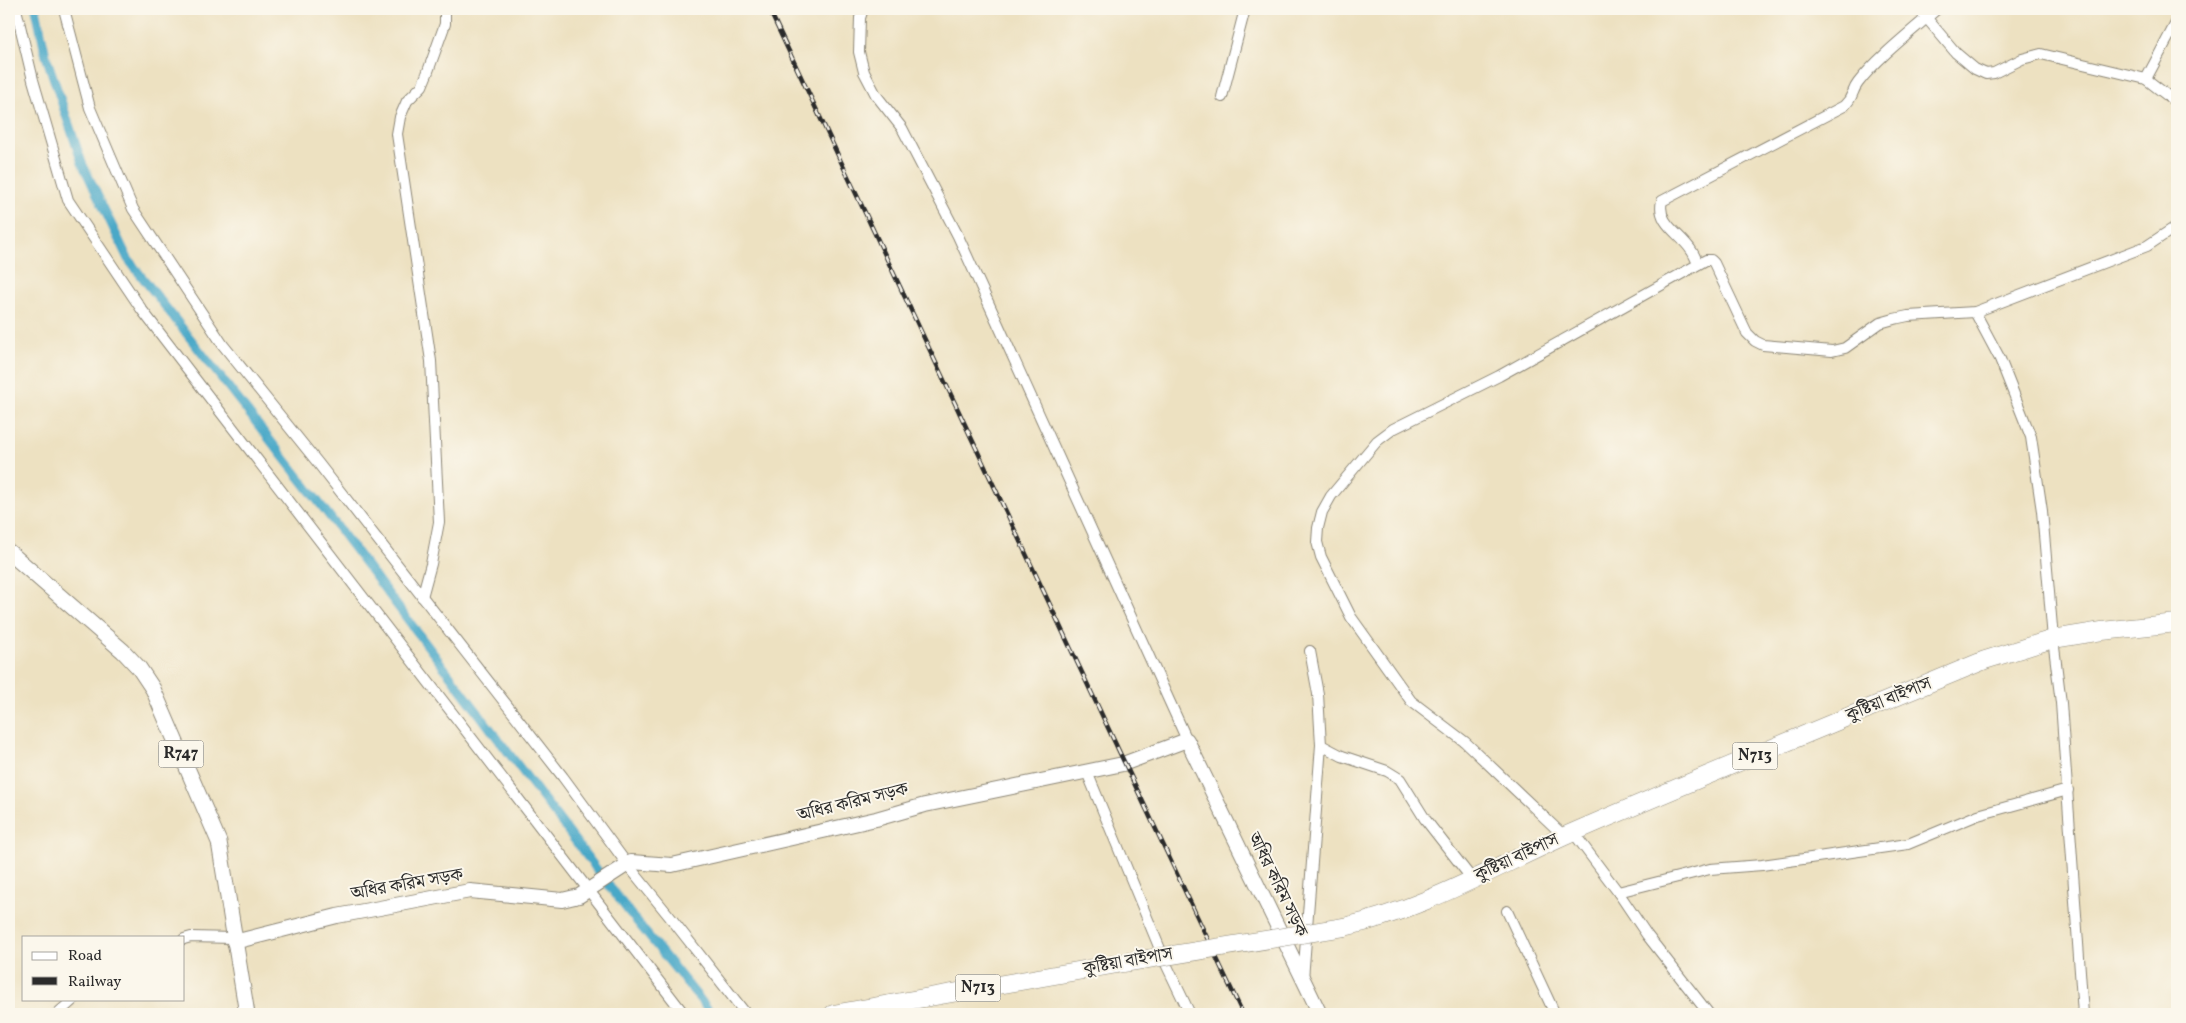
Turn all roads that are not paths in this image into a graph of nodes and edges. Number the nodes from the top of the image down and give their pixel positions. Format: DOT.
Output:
graph roads {
  1 [pos="16,9"];
  2 [pos="64,9"];
  3 [pos="445,9"];
  4 [pos="863,9"];
  5 [pos="1245,9"];
  6 [pos="1919,9"];
  7 [pos="1937,9"];
  8 [pos="1927,18"];
  9 [pos="2177,22"];
  10 [pos="2146,79"];
  11 [pos="1222,97"];
  12 [pos="2177,102"];
  13 [pos="2177,226"];
  14 [pos="1698,264"];
  15 [pos="1975,312"];
  16 [pos="9,552"];
  17 [pos="422,596"];
  18 [pos="2177,624"];
  19 [pos="2053,640"];
  20 [pos="1310,651"];
  21 [pos="1187,740"];
  22 [pos="1321,745"];
  23 [pos="1087,772"];
  24 [pos="2068,790"];
  25 [pos="1569,834"];
  26 [pos="624,865"];
  27 [pos="1472,879"];
  28 [pos="587,891"];
  29 [pos="1618,892"];
  30 [pos="1507,911"];
  31 [pos="185,939"];
  32 [pos="234,940"];
  33 [pos="1303,980"];
  34 [pos="73,1000"];
  35 [pos="57,1014"];
  36 [pos="247,1014"];
  37 [pos="684,1014"];
  38 [pos="746,1014"];
  39 [pos="833,1014"];
  40 [pos="1190,1014"];
  41 [pos="1320,1014"];
  42 [pos="1555,1014"];
  43 [pos="1709,1014"];
  44 [pos="2082,1014"];
  1 -- 28 [label="street"];
  2 -- 17 [label="street"];
  3 -- 17 [label="street"];
  4 -- 21 [label="street"];
  5 -- 11 [label="street"];
  6 -- 8 [label="street"];
  7 -- 8 [label="street"];
  8 -- 10 [label="street"];
  8 -- 14 [label="street"];
  9 -- 10 [label="street"];
  10 -- 12 [label="street"];
  13 -- 15 [label="street"];
  14 -- 15 [label="street"];
  14 -- 25 [label="street"];
  15 -- 19 [label="street"];
  16 -- 32 [label="main road, R747"];
  17 -- 26 [label="street"];
  18 -- 19 [label="highway, কুষ্টিয়া বাইপাস / N713"];
  19 -- 24 [label="street"];
  19 -- 25 [label="highway, কুষ্টিয়া বাইপাস / N713"];
  20 -- 22 [label="street"];
  21 -- 23 [label="main road, অধির করিম সড়ক"];
  21 -- 33 [label="main road, অধির করিম সড়ক"];
  22 -- 27 [label="street"];
  22 -- 33 [label="street"];
  23 -- 26 [label="main road, অধির করিম সড়ক"];
  23 -- 40 [label="street"];
  24 -- 29 [label="street"];
  24 -- 44 [label="street"];
  25 -- 27 [label="highway, কুষ্টিয়া বাইপাস / N713"];
  25 -- 29 [label="street"];
  26 -- 28 [label="main road, অধির করিম সড়ক"];
  26 -- 38 [label="street"];
  27 -- 39 [label="highway, কুষ্টিয়া বাইপাস / N713, bridge"];
  28 -- 32 [label="main road, অধির করিম সড়ক"];
  28 -- 37 [label="street"];
  29 -- 43 [label="street"];
  30 -- 42 [label="street"];
  31 -- 32 [label="street"];
  32 -- 36 [label="main road, R747"];
  33 -- 41 [label="main road, অধির করিম সড়ক"];
  34 -- 35 [label="street"];
}
